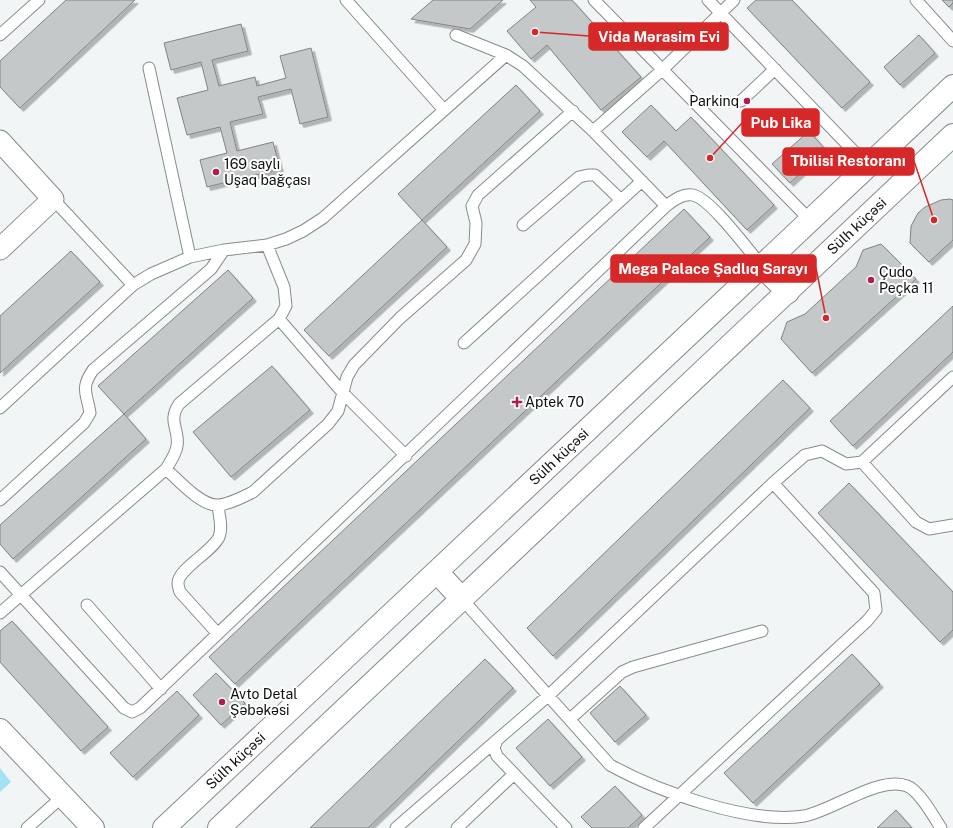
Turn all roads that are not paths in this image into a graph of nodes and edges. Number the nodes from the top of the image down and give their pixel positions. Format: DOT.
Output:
graph roads {
  1 [pos="39,0"];
  2 [pos="346,0"];
  3 [pos="594,0"];
  4 [pos="708,0"];
  5 [pos="734,0"];
  6 [pos="916,0"];
  7 [pos="722,13"];
  8 [pos="0,35"];
  9 [pos="456,35"];
  10 [pos="953,41"];
  11 [pos="506,55"];
  12 [pos="149,68"];
  13 [pos="775,69"];
  14 [pos="662,70"];
  15 [pos="953,86"];
  16 [pos="741,101"];
  17 [pos="444,110"];
  18 [pos="573,111"];
  19 [pos="593,131"];
  20 [pos="952,137"];
  21 [pos="0,141"];
  22 [pos="868,166"];
  23 [pos="642,181"];
  24 [pos="53,200"];
  25 [pos="621,200"];
  26 [pos="666,206"];
  27 [pos="810,220"];
  28 [pos="522,225"];
  29 [pos="267,245"];
  30 [pos="0,249"];
  31 [pos="224,250"];
  32 [pos="190,257"];
  33 [pos="762,266"];
  34 [pos="133,285"];
  35 [pos="788,292"];
  36 [pos="279,319"];
  37 [pos="464,343"];
  38 [pos="953,377"];
  39 [pos="343,394"];
  40 [pos="0,408"];
  41 [pos="406,456"];
  42 [pos="862,462"];
  43 [pos="166,469"];
  44 [pos="773,483"];
  45 [pos="0,500"];
  46 [pos="218,506"];
  47 [pos="953,525"];
  48 [pos="0,572"];
  49 [pos="437,572"];
  50 [pos="20,595"];
  51 [pos="462,599"];
  52 [pos="87,605"];
  53 [pos="0,613"];
  54 [pos="762,631"];
  55 [pos="218,634"];
  56 [pos="161,689"];
  57 [pos="549,695"];
  58 [pos="570,719"];
  59 [pos="0,730"];
  60 [pos="497,740"];
  61 [pos="514,774"];
  62 [pos="679,795"];
  63 [pos="62,797"];
  64 [pos="27,828"];
  65 [pos="93,828"];
  66 [pos="164,828"];
  67 [pos="219,828"];
  68 [pos="396,828"];
  69 [pos="456,828"];
  70 [pos="566,828"];
  71 [pos="644,828"];
  72 [pos="941,828"];
  1 -- 8 [label="lane"];
  2 -- 17 [label="lane"];
  3 -- 14 [label="lane"];
  4 -- 7 [label="lane"];
  5 -- 7 [label="lane"];
  6 -- 10 [label="lane"];
  7 -- 13 [label="lane"];
  7 -- 14 [label="lane"];
  9 -- 11 [label="lane"];
  11 -- 17 [label="lane"];
  11 -- 18 [label="lane"];
  12 -- 32 [label="lane"];
  13 -- 16 [label="lane"];
  13 -- 22 [label="lane"];
  14 -- 19 [label="lane"];
  14 -- 27 [label="lane"];
  15 -- 22 [label="main road, Sülh küçəsi"];
  17 -- 29 [label="lane"];
  18 -- 19 [label="lane"];
  18 -- 39 [label="lane"];
  19 -- 23 [label="lane"];
  20 -- 35 [label="main road, Sülh küçəsi"];
  21 -- 24 [label="street"];
  22 -- 27 [label="main road, Sülh küçəsi"];
  23 -- 25 [label="lane"];
  23 -- 26 [label="lane"];
  24 -- 30 [label="street"];
  24 -- 34 [label="lane"];
  25 -- 28 [label="lane"];
  25 -- 37 [label="lane"];
  26 -- 33 [label="lane"];
  26 -- 41 [label="lane"];
  27 -- 33 [label="main road, Sülh küçəsi"];
  29 -- 31 [label="lane"];
  29 -- 36 [label="lane"];
  31 -- 32 [label="lane"];
  31 -- 45 [label="lane"];
  32 -- 34 [label="lane"];
  33 -- 35 [label="main road"];
  33 -- 49 [label="main road, Sülh küçəsi"];
  34 -- 40 [label="lane"];
  35 -- 51 [label="main road, Sülh küçəsi"];
  36 -- 39 [label="lane"];
  36 -- 43 [label="lane"];
  38 -- 42 [label="lane"];
  39 -- 41 [label="lane"];
  39 -- 46 [label="lane"];
  41 -- 55 [label="lane"];
  42 -- 44 [label="lane"];
  42 -- 47 [label="lane"];
  43 -- 46 [label="lane"];
  43 -- 50 [label="lane"];
  44 -- 57 [label="lane"];
  44 -- 62 [label="lane"];
  46 -- 55 [label="lane"];
  48 -- 50 [label="lane"];
  49 -- 51 [label="main road"];
  49 -- 66 [label="main road, Sülh küçəsi"];
  50 -- 53 [label="lane"];
  50 -- 56 [label="lane"];
  51 -- 57 [label="lane"];
  51 -- 67 [label="main road, Sülh küçəsi"];
  52 -- 56 [label="lane"];
  54 -- 58 [label="lane"];
  55 -- 56 [label="lane"];
  57 -- 58 [label="lane"];
  57 -- 60 [label="lane"];
  58 -- 62 [label="lane"];
  59 -- 63 [label="main road"];
  60 -- 61 [label="lane"];
  60 -- 68 [label="lane"];
  61 -- 69 [label="lane"];
  61 -- 70 [label="lane"];
  62 -- 71 [label="lane"];
  62 -- 72 [label="lane"];
  63 -- 64 [label="lane"];
  63 -- 65 [label="main road"];
}
